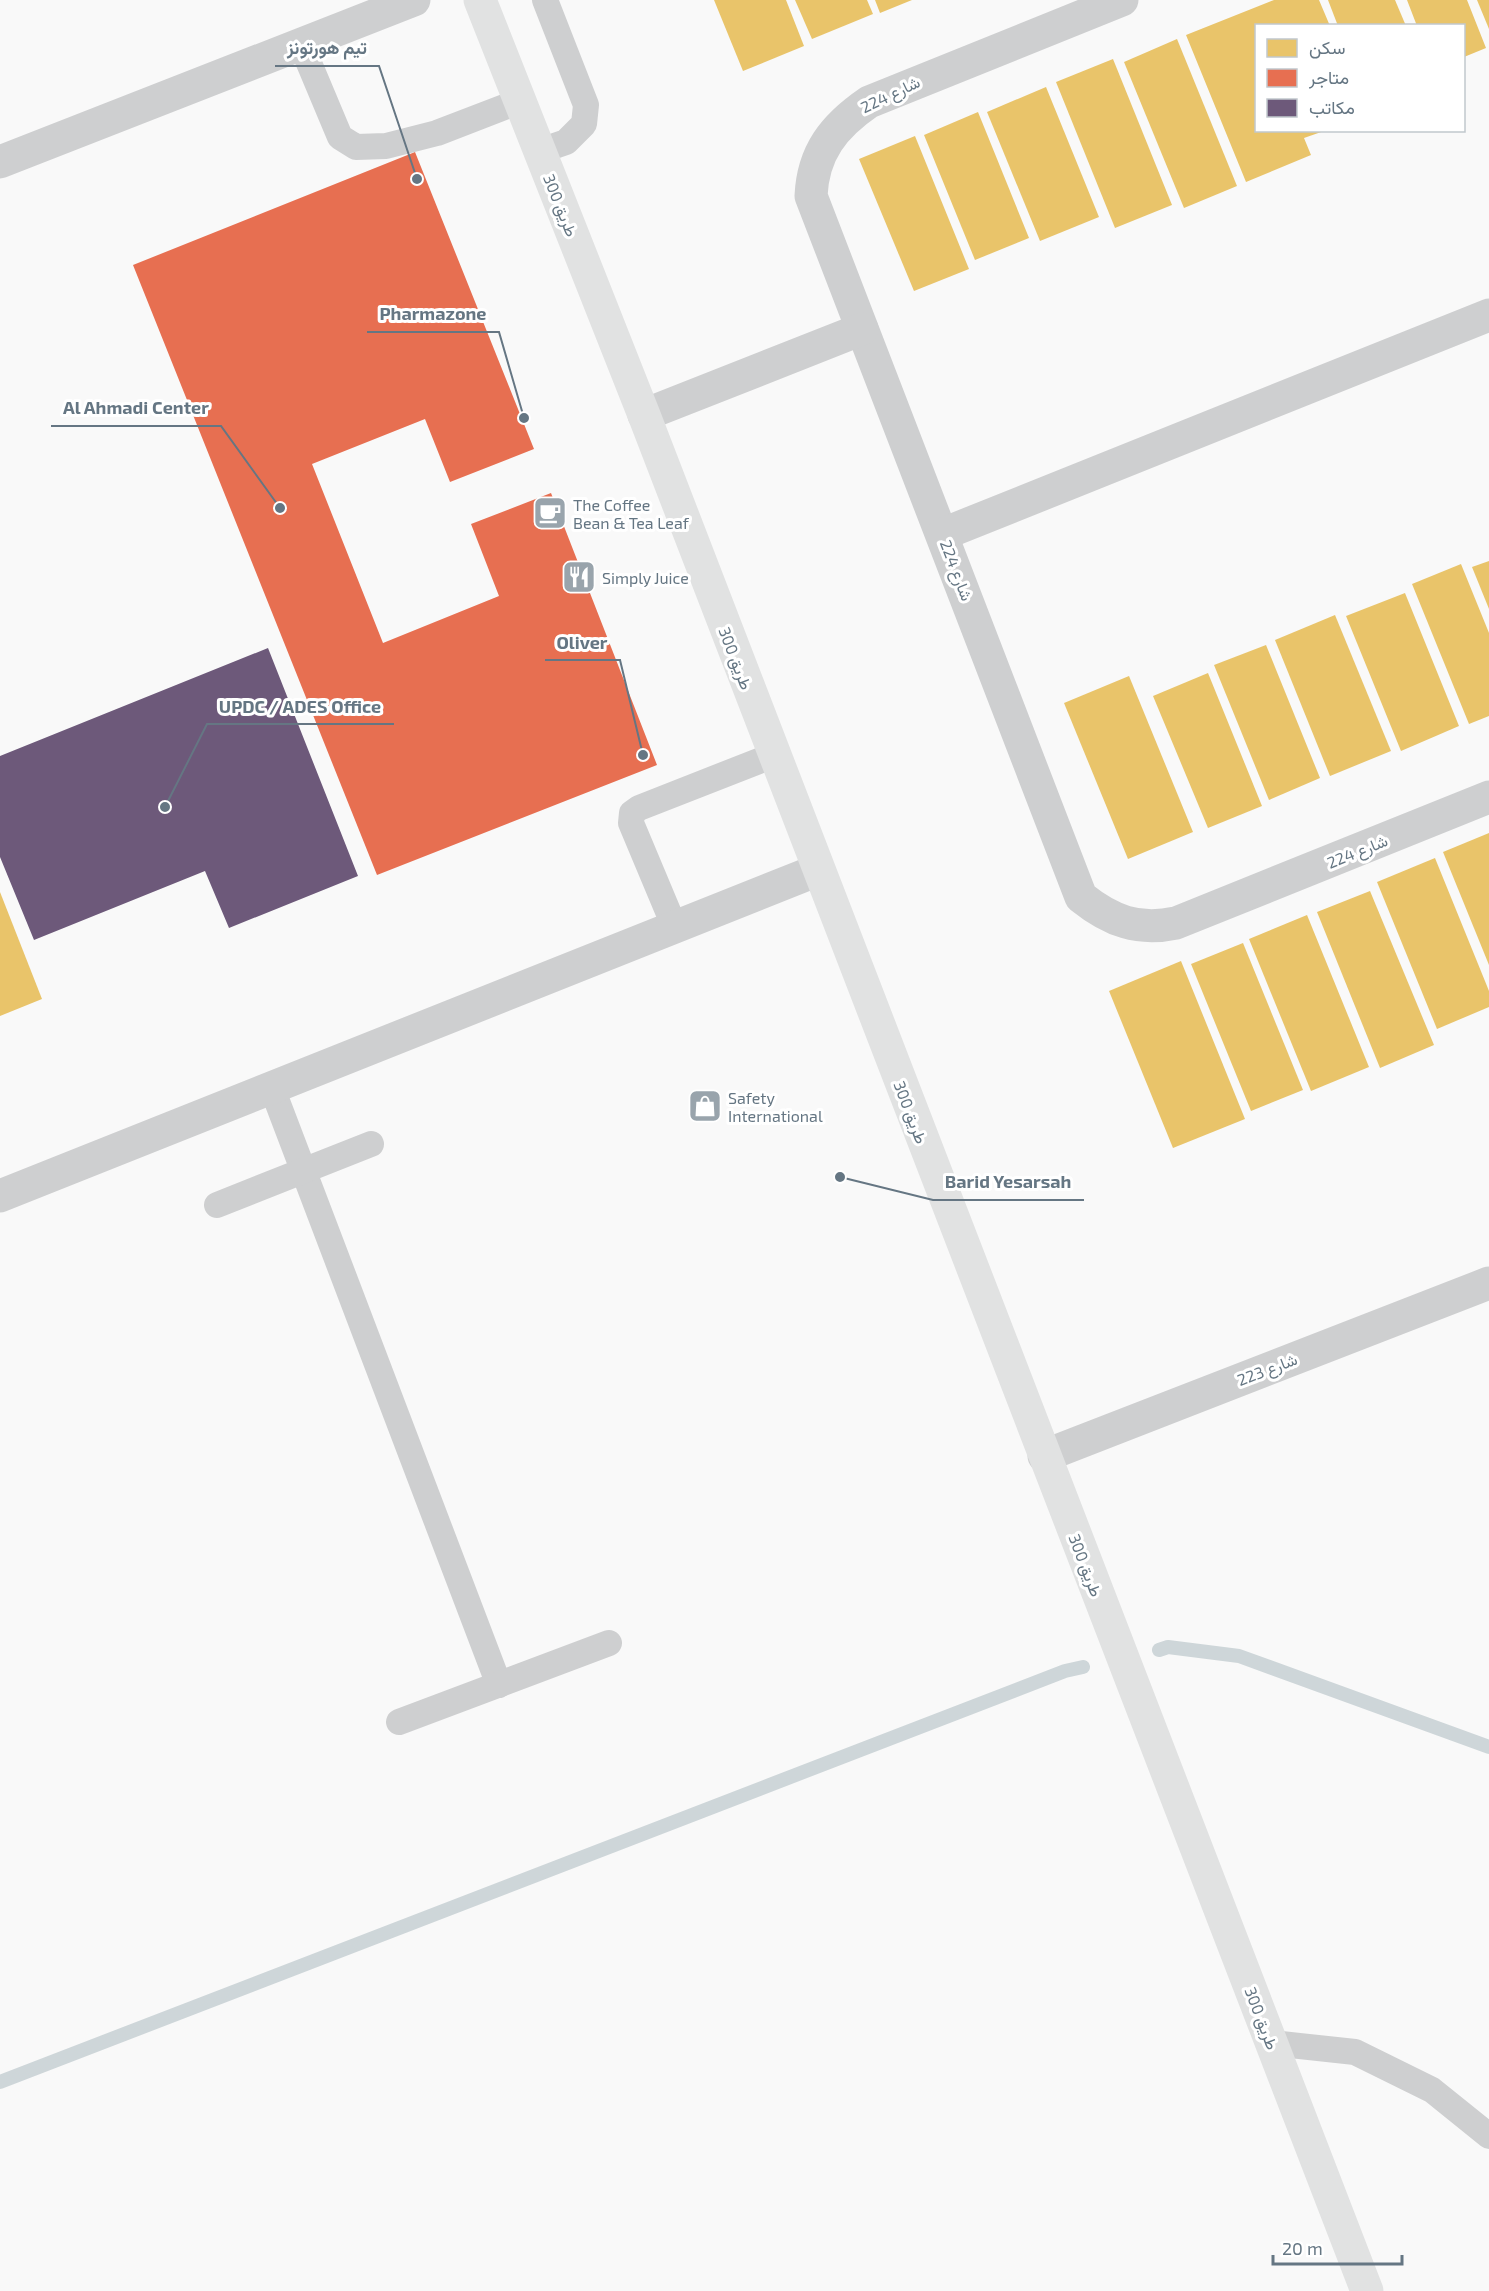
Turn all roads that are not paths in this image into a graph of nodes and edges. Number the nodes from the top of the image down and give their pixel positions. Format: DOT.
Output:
graph roads {
  1 [pos="414,0"];
  2 [pos="480,0"];
  3 [pos="545,0"];
  4 [pos="1122,0"];
  5 [pos="301,44"];
  6 [pos="520,101"];
  7 [pos="540,151"];
  8 [pos="0,162"];
  9 [pos="1489,315"];
  10 [pos="862,328"];
  11 [pos="644,415"];
  12 [pos="943,534"];
  13 [pos="774,755"];
  14 [pos="1489,797"];
  15 [pos="818,870"];
  16 [pos="675,928"];
  17 [pos="272,1088"];
  18 [pos="371,1144"];
  19 [pos="304,1171"];
  20 [pos="0,1196"];
  21 [pos="217,1205"];
  22 [pos="1489,1283"];
  23 [pos="1044,1456"];
  24 [pos="609,1643"];
  25 [pos="499,1685"];
  26 [pos="399,1722"];
  27 [pos="1272,2043"];
  28 [pos="1489,2136"];
  29 [pos="1367,2291"];
  1 -- 5 [label="street"];
  2 -- 6 [label="main road, طريق 300"];
  3 -- 7 [label="lane"];
  4 -- 10 [label="street, شارع 224"];
  5 -- 6 [label="lane"];
  5 -- 8 [label="street"];
  6 -- 7 [label="main road, طريق 300"];
  7 -- 11 [label="main road, طريق 300"];
  9 -- 12 [label="street"];
  10 -- 11 [label="street"];
  10 -- 12 [label="street, شارع 224"];
  11 -- 13 [label="main road, طريق 300"];
  12 -- 14 [label="street, شارع 224"];
  13 -- 15 [label="main road, طريق 300"];
  13 -- 16 [label="lane"];
  15 -- 16 [label="street"];
  15 -- 23 [label="main road, طريق 300"];
  16 -- 17 [label="street"];
  17 -- 19 [label="lane"];
  17 -- 20 [label="street"];
  18 -- 19 [label="lane"];
  19 -- 21 [label="lane"];
  19 -- 25 [label="lane"];
  22 -- 23 [label="street, شارع 223"];
  23 -- 27 [label="main road, طريق 300"];
  24 -- 25 [label="lane"];
  25 -- 26 [label="lane"];
  27 -- 28 [label="lane"];
  27 -- 29 [label="main road, طريق 300"];
}
